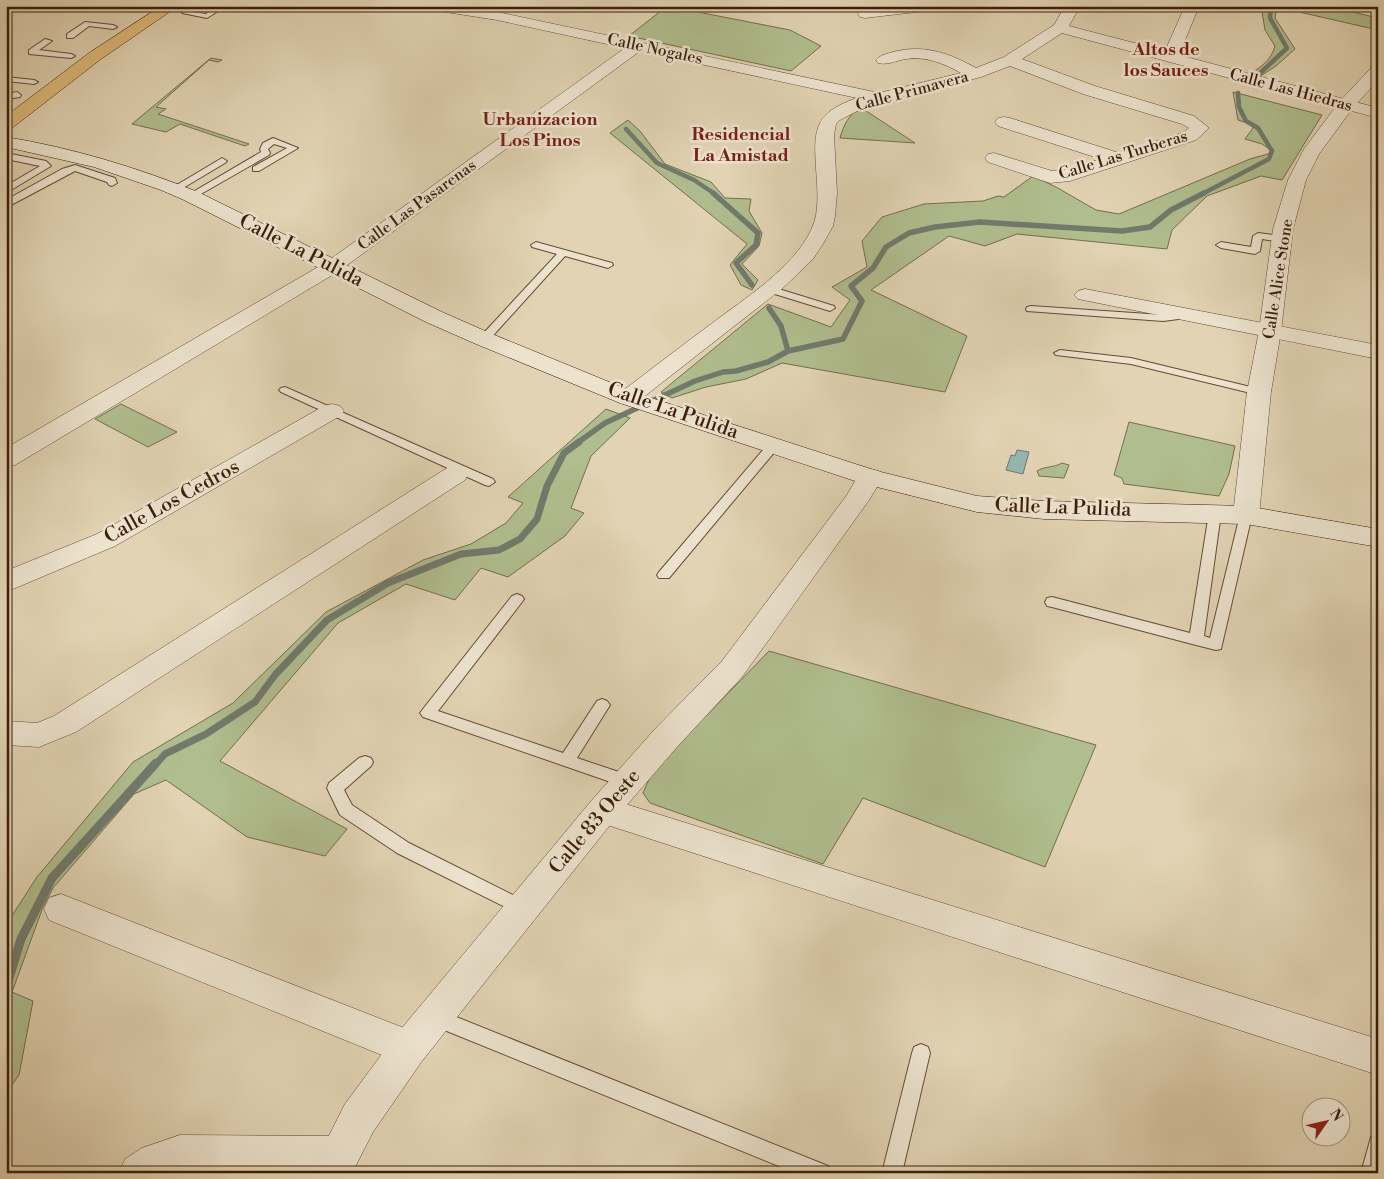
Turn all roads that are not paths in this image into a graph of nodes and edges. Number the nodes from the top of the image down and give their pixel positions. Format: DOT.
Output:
graph roads {
  1 [pos="145,6"];
  2 [pos="171,6"];
  3 [pos="222,6"];
  4 [pos="433,6"];
  5 [pos="933,6"];
  6 [pos="1073,6"];
  7 [pos="1192,6"];
  8 [pos="862,10"];
  9 [pos="503,11"];
  10 [pos="186,13"];
  11 [pos="113,27"];
  12 [pos="878,28"];
  13 [pos="1060,28"];
  14 [pos="70,36"];
  15 [pos="48,40"];
  16 [pos="639,45"];
  17 [pos="72,56"];
  18 [pos="1170,57"];
  19 [pos="884,60"];
  20 [pos="1010,60"];
  21 [pos="1378,70"];
  22 [pos="975,74"];
  23 [pos="6,79"];
  24 [pos="34,82"];
  25 [pos="10,98"];
  26 [pos="876,98"];
  27 [pos="1346,105"];
  28 [pos="1378,113"];
  29 [pos="1004,122"];
  30 [pos="6,124"];
  31 [pos="6,142"];
  32 [pos="266,152"];
  33 [pos="280,155"];
  34 [pos="6,156"];
  35 [pos="994,158"];
  36 [pos="1119,159"];
  37 [pos="222,161"];
  38 [pos="112,183"];
  39 [pos="6,190"];
  40 [pos="189,195"];
  41 [pos="8,203"];
  42 [pos="1282,239"];
  43 [pos="1221,244"];
  44 [pos="536,245"];
  45 [pos="563,253"];
  46 [pos="608,266"];
  47 [pos="332,267"];
  48 [pos="769,290"];
  49 [pos="1084,295"];
  50 [pos="830,308"];
  51 [pos="1031,309"];
  52 [pos="1189,314"];
  53 [pos="1270,331"];
  54 [pos="484,339"];
  55 [pos="1378,352"];
  56 [pos="1060,353"];
  57 [pos="285,390"];
  58 [pos="1260,392"];
  59 [pos="628,398"];
  60 [pos="332,412"];
  61 [pos="774,446"];
  62 [pos="6,459"];
  63 [pos="459,472"];
  64 [pos="870,477"];
  65 [pos="489,482"];
  66 [pos="1214,512"];
  67 [pos="1246,515"];
  68 [pos="1378,538"];
  69 [pos="664,575"];
  70 [pos="6,582"];
  71 [pos="517,599"];
  72 [pos="1052,602"];
  73 [pos="1196,640"];
  74 [pos="602,705"];
  75 [pos="6,733"];
  76 [pos="566,761"];
  77 [pos="365,762"];
  78 [pos="628,782"];
  79 [pos="603,810"];
  80 [pos="523,908"];
  81 [pos="61,909"];
  82 [pos="434,1017"];
  83 [pos="408,1048"];
  84 [pos="921,1053"];
  85 [pos="1378,1057"];
  86 [pos="1378,1144"];
  87 [pos="334,1164"];
  88 [pos="139,1173"];
  89 [pos="821,1173"];
  90 [pos="892,1173"];
  91 [pos="1371,1173"];
  1 -- 11 [label="main road"];
  2 -- 30 [label="main road"];
  3 -- 10 [label="lane"];
  4 -- 9 [label="street, Calle Nogales"];
  5 -- 8 [label="street"];
  6 -- 13 [label="street, Calle Primavera"];
  7 -- 18 [label="street"];
  8 -- 12 [label="street"];
  9 -- 16 [label="street, Calle Nogales"];
  11 -- 14 [label="lane"];
  11 -- 17 [label="main road"];
  13 -- 18 [label="street, Calle Las Hiedras"];
  13 -- 20 [label="street, Calle Primavera"];
  15 -- 17 [label="lane"];
  16 -- 26 [label="street, Calle Nogales"];
  16 -- 47 [label="street, Calle Las Pasarenas"];
  17 -- 24 [label="main road"];
  18 -- 27 [label="street, Calle Las Hiedras"];
  19 -- 22 [label="street"];
  20 -- 22 [label="street, Calle Primavera"];
  20 -- 36 [label="street, Calle Las Turberas"];
  21 -- 27 [label="street, Calle Alice Stone"];
  22 -- 26 [label="street, Calle Primavera"];
  23 -- 24 [label="lane"];
  24 -- 25 [label="main road"];
  26 -- 48 [label="street, Calle Primavera"];
  27 -- 28 [label="street, Calle Las Hiedras"];
  27 -- 42 [label="street, Calle Alice Stone"];
  29 -- 36 [label="street"];
  31 -- 40 [label="street, Calle La Pulida"];
  32 -- 33 [label="lane"];
  32 -- 33 [label="lane"];
  32 -- 40 [label="lane"];
  33 -- 40 [label="lane"];
  34 -- 39 [label="lane"];
  35 -- 36 [label="street, Calle Las Turberas"];
  37 -- 40 [label="lane"];
  38 -- 41 [label="lane"];
  40 -- 47 [label="street, Calle La Pulida"];
  42 -- 43 [label="lane"];
  42 -- 53 [label="street, Calle Alice Stone"];
  44 -- 45 [label="lane"];
  45 -- 46 [label="lane"];
  45 -- 54 [label="lane"];
  47 -- 54 [label="street, Calle La Pulida"];
  47 -- 62 [label="street, Calle Las Pasarenas"];
  48 -- 50 [label="lane"];
  48 -- 59 [label="street, Calle Primavera"];
  49 -- 52 [label="street"];
  51 -- 52 [label="lane"];
  52 -- 53 [label="street"];
  53 -- 55 [label="street"];
  53 -- 58 [label="street, Calle Alice Stone"];
  54 -- 59 [label="street, Calle La Pulida"];
  56 -- 58 [label="lane"];
  57 -- 60 [label="lane"];
  58 -- 67 [label="street, Calle Alice Stone"];
  59 -- 61 [label="street, Calle La Pulida"];
  60 -- 63 [label="lane"];
  60 -- 70 [label="street, Calle Los Cedros"];
  61 -- 64 [label="street, Calle La Pulida"];
  61 -- 69 [label="lane"];
  63 -- 65 [label="lane"];
  63 -- 75 [label="street"];
  64 -- 66 [label="street, Calle La Pulida"];
  64 -- 78 [label="street, Calle 83 Oeste"];
  66 -- 67 [label="street, Calle La Pulida"];
  66 -- 73 [label="lane"];
  67 -- 68 [label="street, Calle La Pulida"];
  67 -- 73 [label="lane"];
  71 -- 76 [label="lane"];
  72 -- 73 [label="lane"];
  74 -- 76 [label="lane"];
  76 -- 78 [label="lane"];
  77 -- 80 [label="lane"];
  78 -- 79 [label="street, Calle 83 Oeste"];
  79 -- 80 [label="street, Calle 83 Oeste"];
  79 -- 85 [label="street"];
  80 -- 82 [label="street, Calle 83 Oeste"];
  81 -- 83 [label="street"];
  82 -- 83 [label="street, Calle 83 Oeste"];
  82 -- 89 [label="lane"];
  83 -- 87 [label="street, Calle 83 Oeste"];
  84 -- 90 [label="lane"];
  86 -- 91 [label="lane"];
  87 -- 88 [label="street"];
}
